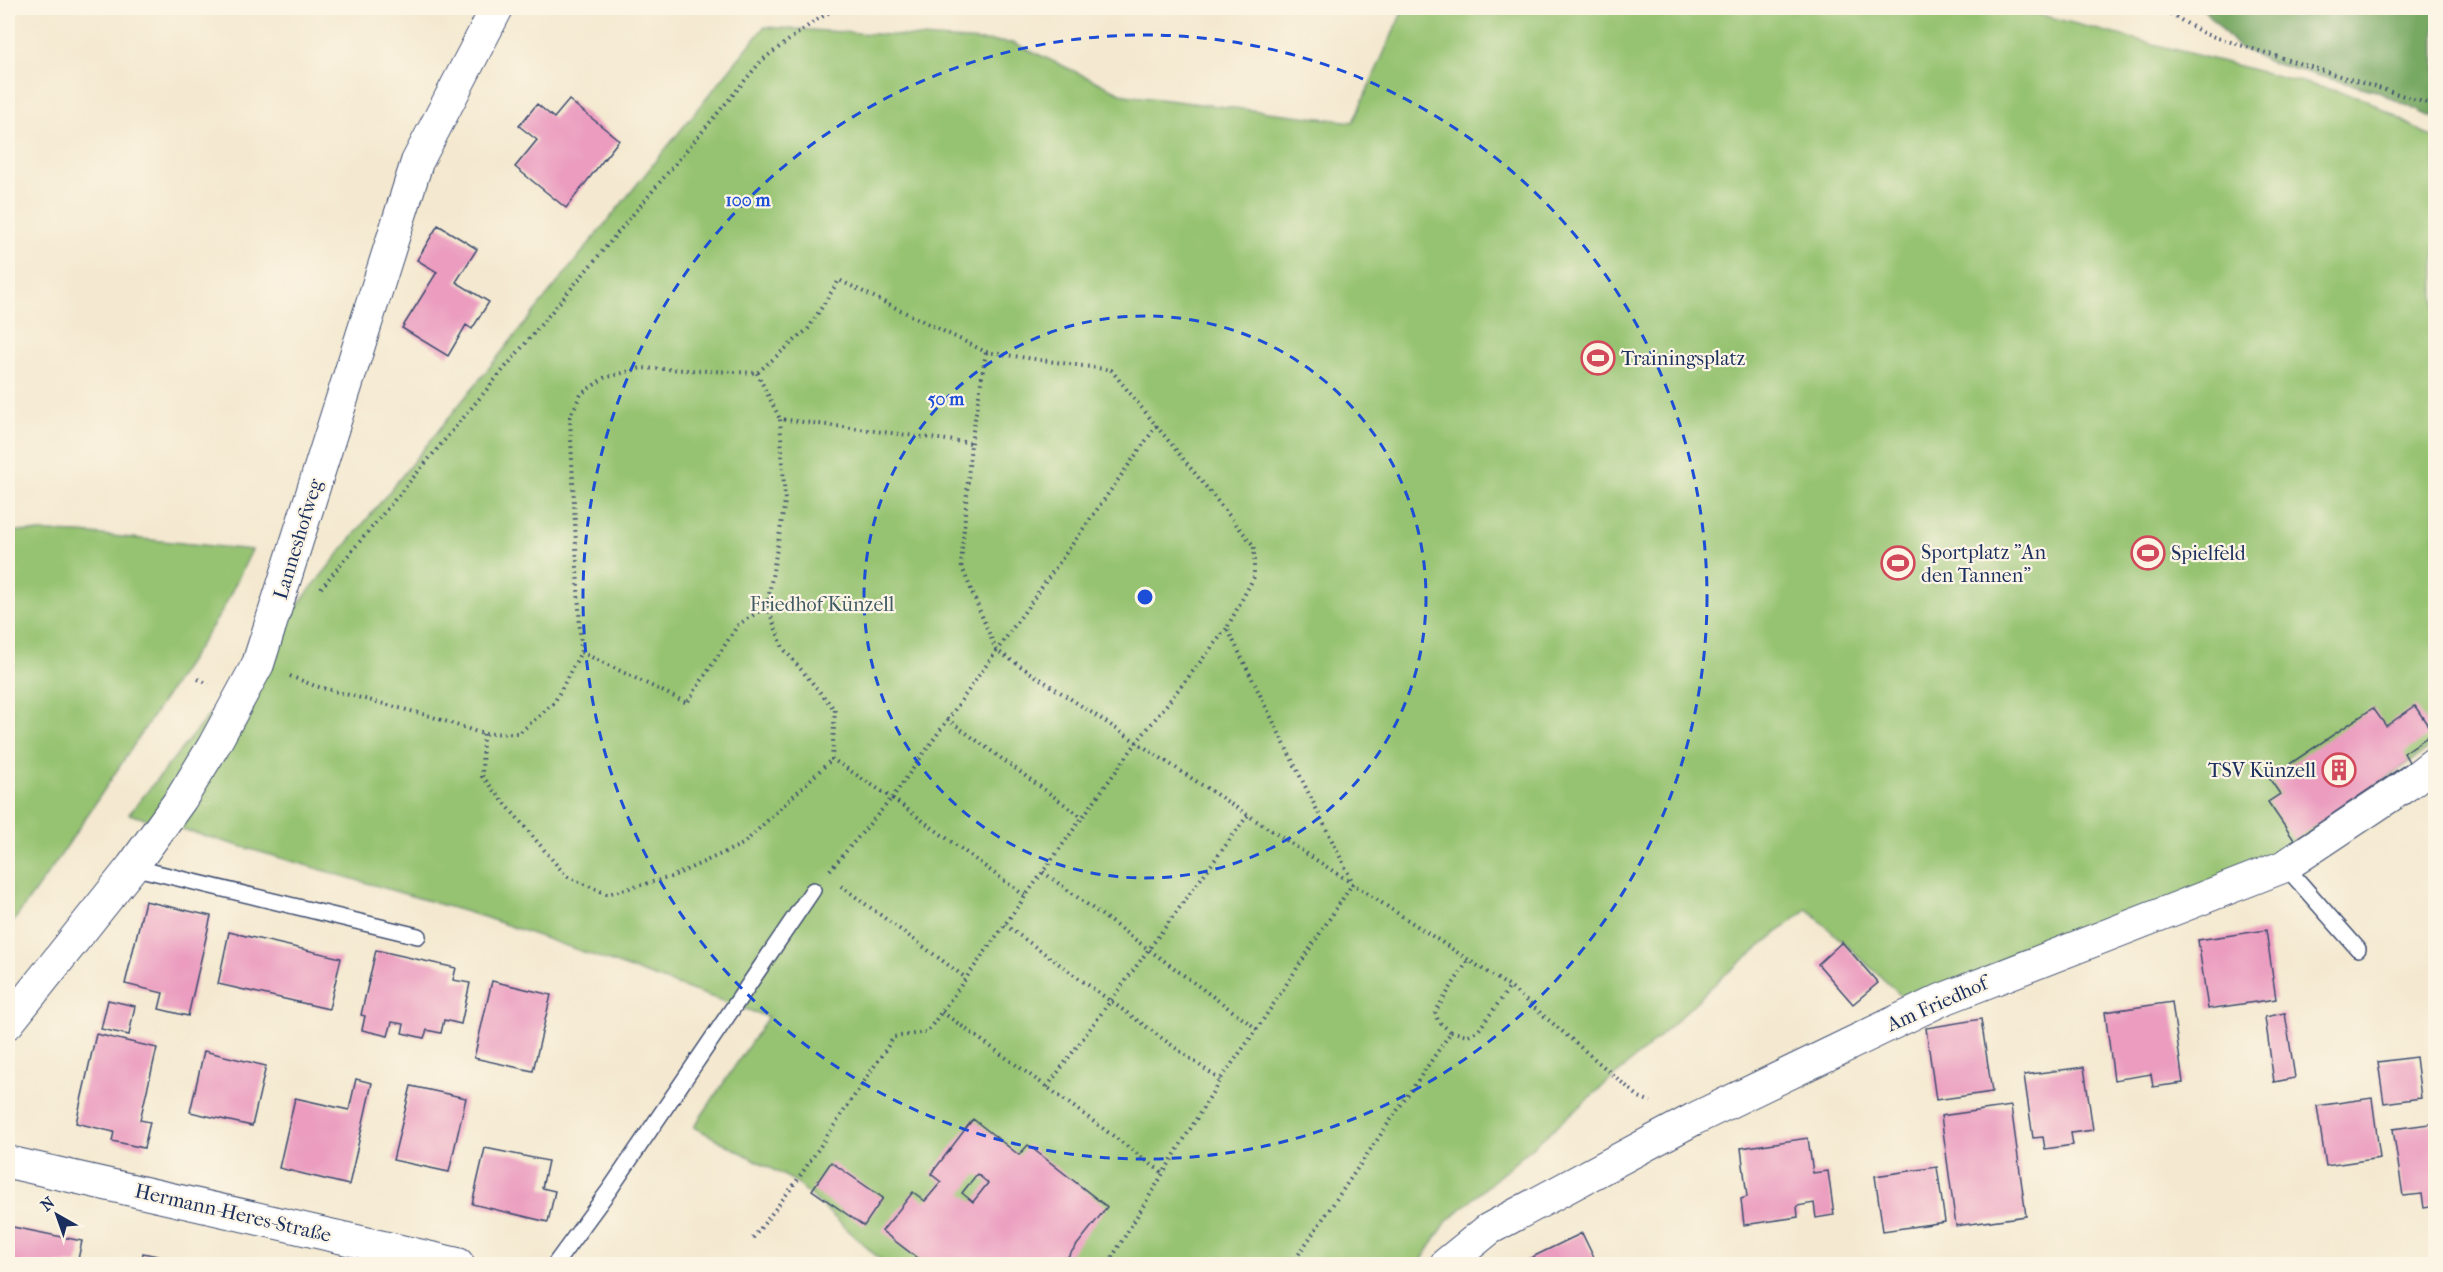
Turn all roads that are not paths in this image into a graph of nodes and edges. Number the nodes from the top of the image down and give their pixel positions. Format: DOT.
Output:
graph roads {
  1 [pos="497,8"];
  2 [pos="2436,762"];
  3 [pos="2285,866"];
  4 [pos="132,867"];
  5 [pos="813,890"];
  6 [pos="418,936"];
  7 [pos="2358,949"];
  8 [pos="8,1023"];
  9 [pos="8,1162"];
  10 [pos="451,1264"];
  11 [pos="555,1264"];
  12 [pos="1446,1264"];
  1 -- 4 [label="street, Lanneshofweg"];
  2 -- 3 [label="street, Am Friedhof"];
  3 -- 7 [label="lane"];
  3 -- 12 [label="street, Am Friedhof"];
  4 -- 6 [label="lane"];
  4 -- 8 [label="street, Lanneshofweg"];
  5 -- 11 [label="lane"];
  9 -- 10 [label="street, Hermann-Heres-Straße"];
}
